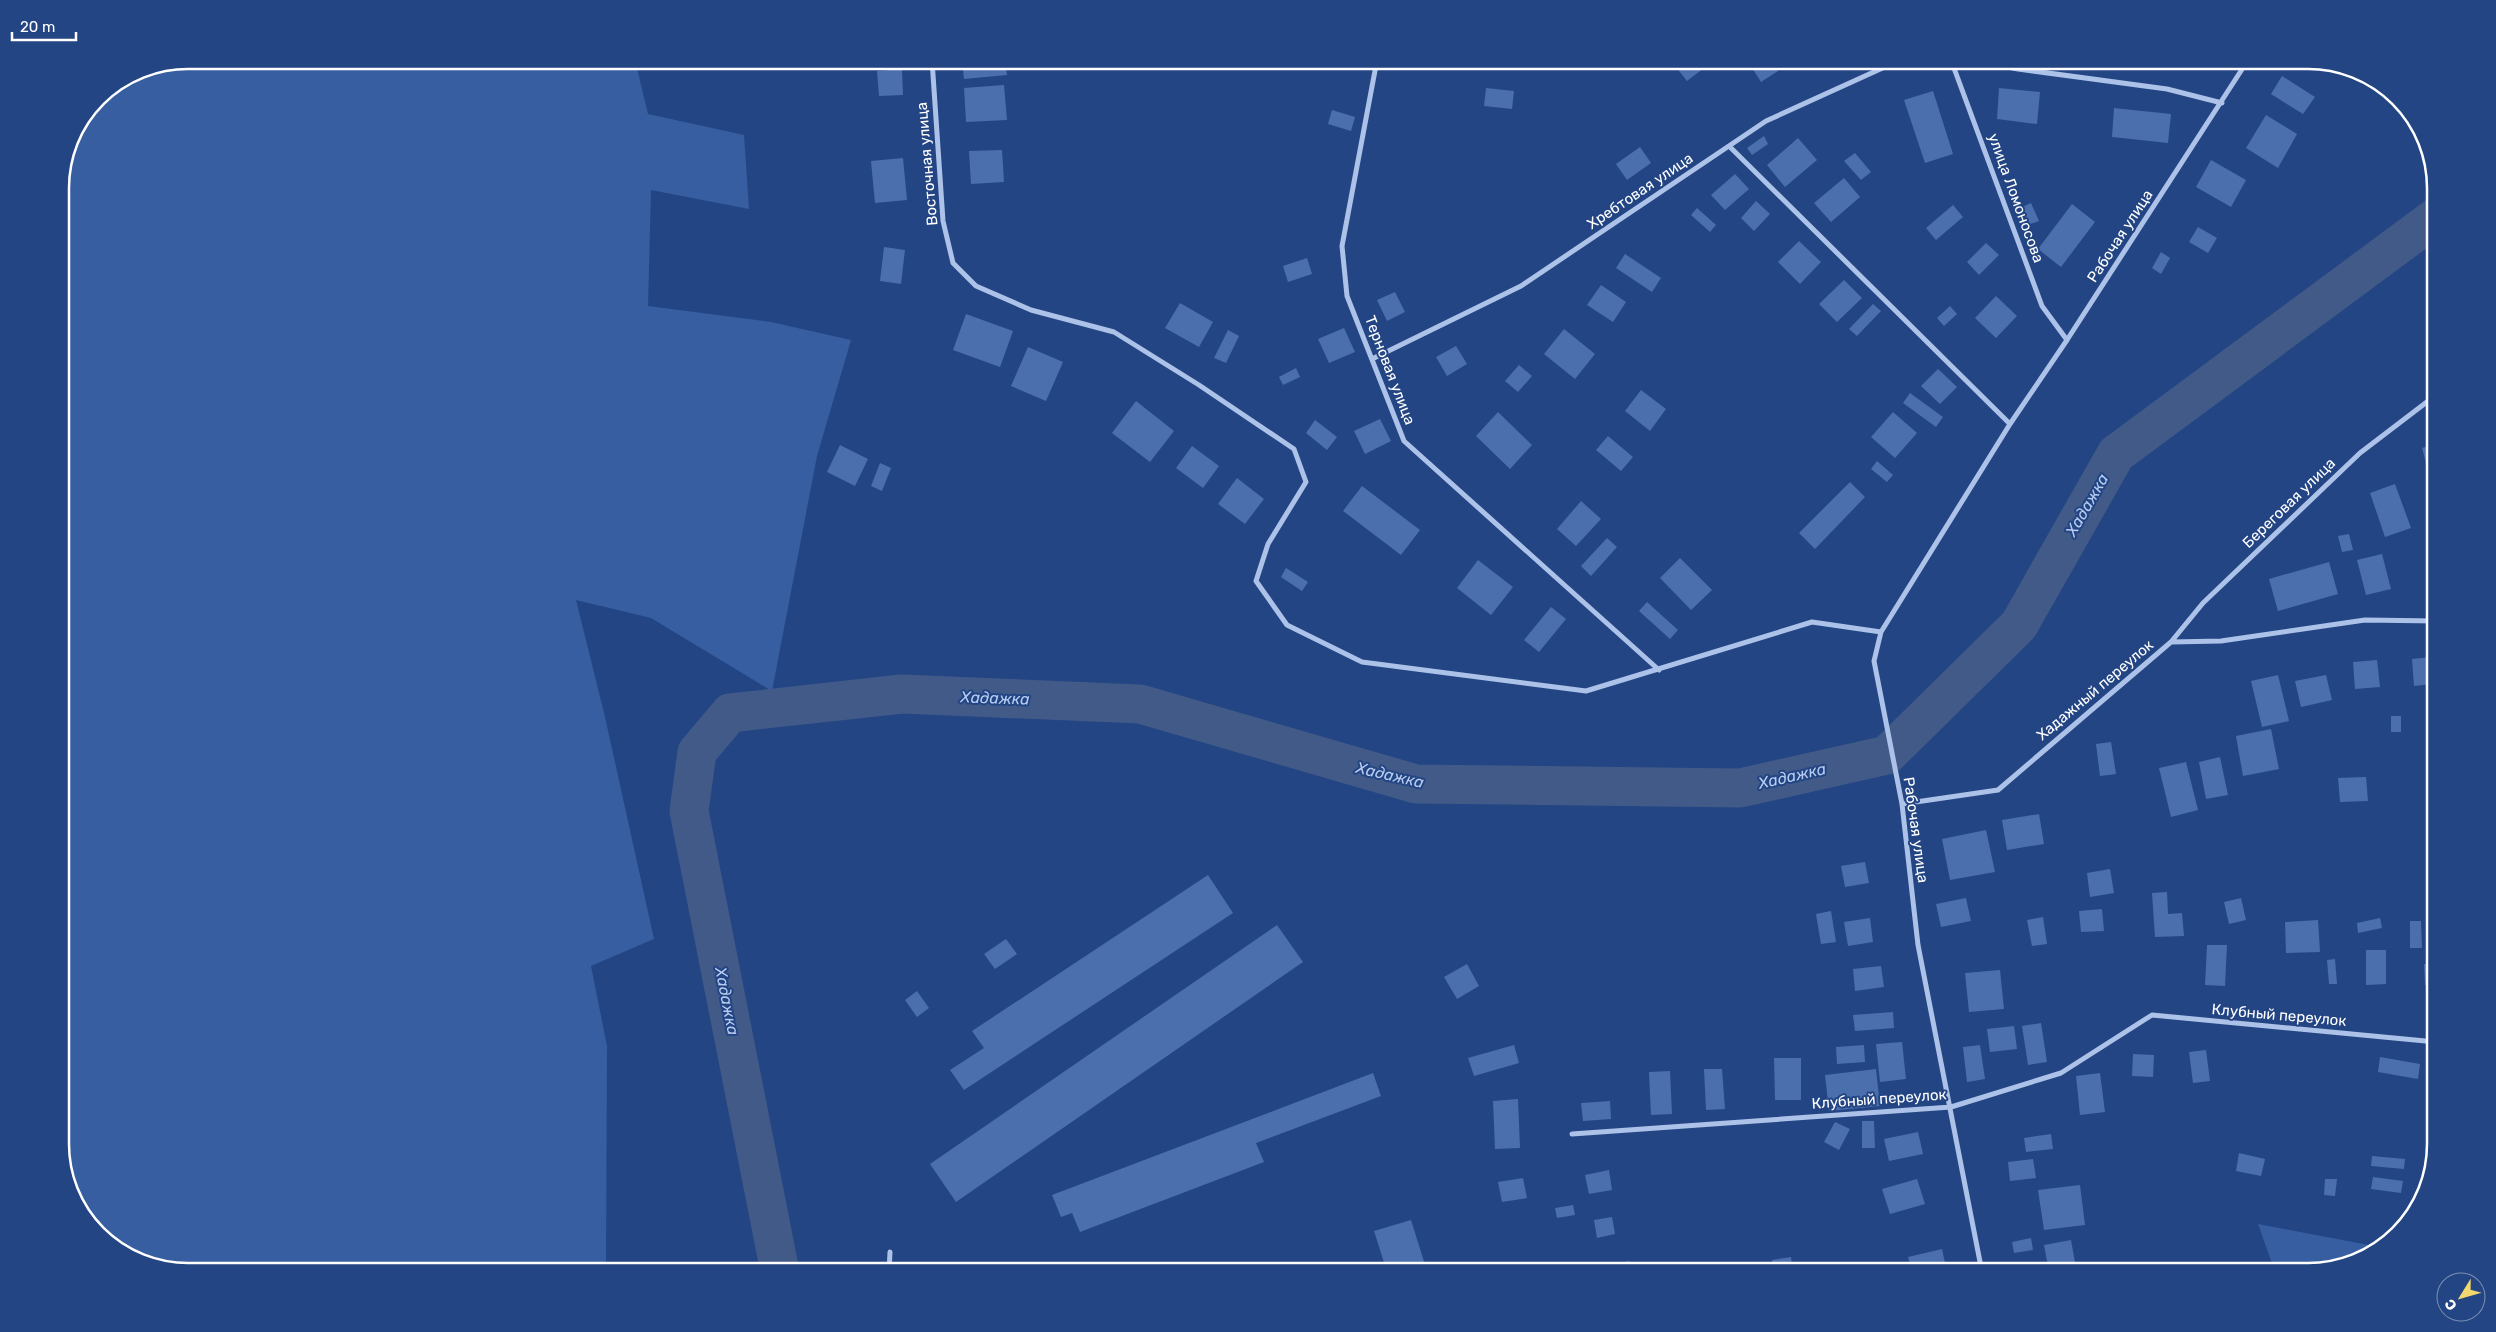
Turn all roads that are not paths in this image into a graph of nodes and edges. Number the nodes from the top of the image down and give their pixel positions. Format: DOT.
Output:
graph roads {
  1 [pos="933,69"];
  2 [pos="1375,69"];
  3 [pos="1880,69"];
  4 [pos="1954,69"];
  5 [pos="2018,69"];
  6 [pos="2243,69"];
  7 [pos="2222,103"];
  8 [pos="1729,146"];
  9 [pos="2067,340"];
  10 [pos="1372,359"];
  11 [pos="2427,402"];
  12 [pos="2010,424"];
  13 [pos="2427,621"];
  14 [pos="1881,632"];
  15 [pos="2171,642"];
  16 [pos="1659,670"];
  17 [pos="1902,804"];
  18 [pos="2427,1041"];
  19 [pos="1952,1107"];
  20 [pos="1572,1134"];
  21 [pos="890,1252"];
  22 [pos="889,1263"];
  23 [pos="1980,1263"];
  1 -- 16 [label="street, Восточная улица"];
  2 -- 10 [label="street, Терновая улица"];
  3 -- 8 [label="street, Хребтовая улица"];
  4 -- 9 [label="street, улица Ломоносова"];
  5 -- 7 [label="street"];
  6 -- 7 [label="street, Рабочая улица"];
  7 -- 9 [label="street, Рабочая улица"];
  8 -- 10 [label="street, Хребтовая улица"];
  8 -- 12 [label="street"];
  9 -- 12 [label="street, Рабочая улица"];
  10 -- 16 [label="street, Терновая улица"];
  11 -- 15 [label="street, Береговая улица"];
  12 -- 14 [label="street, Рабочая улица"];
  13 -- 15 [label="street, Хадажный переулок"];
  14 -- 16 [label="street"];
  14 -- 17 [label="street, Рабочая улица"];
  15 -- 17 [label="street, Хадажный переулок"];
  17 -- 19 [label="street, Рабочая улица"];
  18 -- 19 [label="street, Клубный переулок"];
  19 -- 20 [label="street, Клубный переулок"];
  19 -- 23 [label="street, Рабочая улица"];
  21 -- 22 [label="street"];
}
